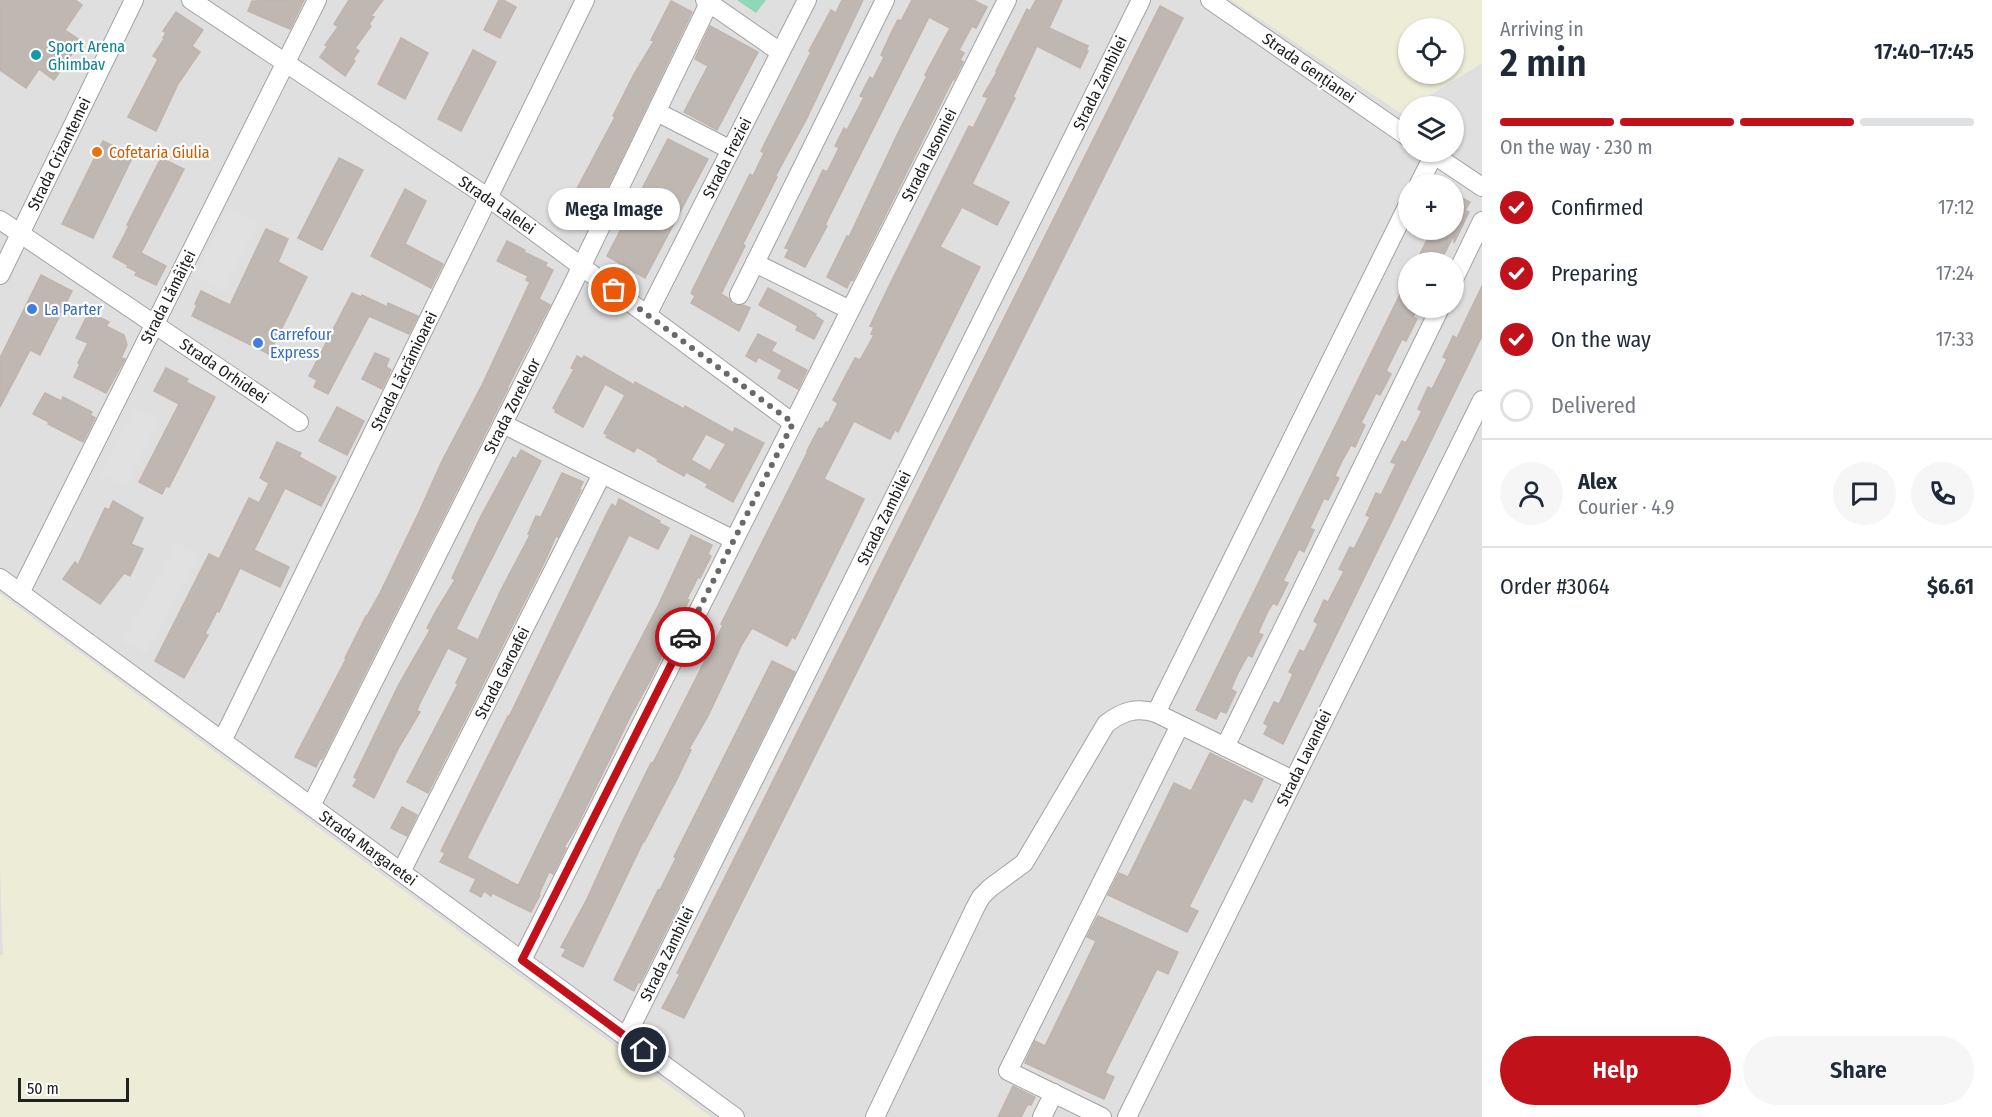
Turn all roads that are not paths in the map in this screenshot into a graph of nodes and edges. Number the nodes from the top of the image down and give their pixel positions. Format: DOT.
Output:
graph roads {
  1 [pos="134,0"];
  2 [pos="190,0"];
  3 [pos="316,0"];
  4 [pos="585,0"];
  5 [pos="807,0"];
  6 [pos="885,0"];
  7 [pos="1007,0"];
  8 [pos="1141,0"];
  9 [pos="1210,0"];
  10 [pos="707,2"];
  11 [pos="780,52"];
  12 [pos="285,63"];
  13 [pos="657,112"];
  14 [pos="1398,130"];
  15 [pos="731,150"];
  16 [pos="1445,162"];
  17 [pos="1482,187"];
  18 [pos="489,198"];
  19 [pos="0,220"];
  20 [pos="1482,221"];
  21 [pos="1398,226"];
  22 [pos="20,234"];
  23 [pos="1464,258"];
  24 [pos="755,263"];
  25 [pos="582,267"];
  26 [pos="0,275"];
  27 [pos="739,295"];
  28 [pos="850,310"];
  29 [pos="647,315"];
  30 [pos="1435,318"];
  31 [pos="154,324"];
  32 [pos="1482,400"];
  33 [pos="299,422"];
  34 [pos="793,423"];
  35 [pos="503,424"];
  36 [pos="603,474"];
  37 [pos="734,540"];
  38 [pos="0,578"];
  39 [pos="20,593"];
  40 [pos="1156,713"];
  41 [pos="1180,725"];
  42 [pos="222,741"];
  43 [pos="1225,747"];
  44 [pos="1293,780"];
  45 [pos="311,806"];
  46 [pos="401,872"];
  47 [pos="522,960"];
  48 [pos="626,1037"];
  49 [pos="1054,1093"];
  50 [pos="735,1117"];
  51 [pos="875,1117"];
  52 [pos="1042,1117"];
  53 [pos="1102,1117"];
  54 [pos="1127,1117"];
  1 -- 22 [label="street, Strada Crizantemei"];
  2 -- 12 [label="street, Strada Lalelei"];
  3 -- 12 [label="street, Strada Lămâiței"];
  4 -- 18 [label="street, Strada Lăcrămioarei"];
  5 -- 11 [label="street, Strada Freziei"];
  6 -- 24 [label="street"];
  7 -- 28 [label="street, Strada Iasomiei"];
  8 -- 48 [label="street, Strada Zambilei"];
  9 -- 14 [label="street, Strada Gențianei"];
  10 -- 11 [label="street"];
  10 -- 13 [label="street, Strada Zorelelor"];
  11 -- 15 [label="street, Strada Freziei"];
  12 -- 18 [label="street, Strada Lalelei"];
  12 -- 31 [label="street, Strada Lămâiței"];
  13 -- 15 [label="street"];
  13 -- 25 [label="street, Strada Zorelelor"];
  15 -- 29 [label="street, Strada Freziei"];
  16 -- 17 [label="street"];
  18 -- 25 [label="street, Strada Lalelei"];
  18 -- 42 [label="street, Strada Lăcrămioarei"];
  19 -- 22 [label="street, Strada Orhideei"];
  20 -- 23 [label="street"];
  21 -- 40 [label="street"];
  22 -- 26 [label="street, Strada Crizantemei"];
  22 -- 31 [label="street, Strada Orhideei"];
  24 -- 27 [label="street"];
  24 -- 28 [label="street"];
  25 -- 29 [label="street, Strada Lalelei"];
  25 -- 35 [label="street, Strada Zorelelor"];
  28 -- 34 [label="street, Strada Iasomiei"];
  29 -- 34 [label="street, Strada Lalelei"];
  30 -- 43 [label="street"];
  31 -- 33 [label="street, Strada Orhideei"];
  31 -- 39 [label="street, Strada Lămâiței"];
  32 -- 44 [label="street, Strada Lavandei"];
  34 -- 37 [label="street, Strada Iasomiei"];
  35 -- 36 [label="street"];
  35 -- 45 [label="street, Strada Zorelelor"];
  36 -- 37 [label="street"];
  36 -- 46 [label="street, Strada Garoafei"];
  37 -- 47 [label="street, Strada Iasomiei"];
  38 -- 39 [label="street, Strada Margaretei"];
  39 -- 42 [label="street, Strada Margaretei"];
  40 -- 41 [label="street"];
  40 -- 51 [label="street"];
  41 -- 43 [label="street"];
  41 -- 49 [label="street"];
  42 -- 45 [label="street, Strada Margaretei"];
  43 -- 44 [label="street"];
  44 -- 54 [label="street, Strada Lavandei"];
  45 -- 46 [label="street, Strada Margaretei"];
  46 -- 47 [label="street, Strada Margaretei"];
  47 -- 48 [label="street, Strada Margaretei"];
  48 -- 50 [label="street, Strada Margaretei"];
  49 -- 52 [label="street"];
  49 -- 53 [label="street"];
}
